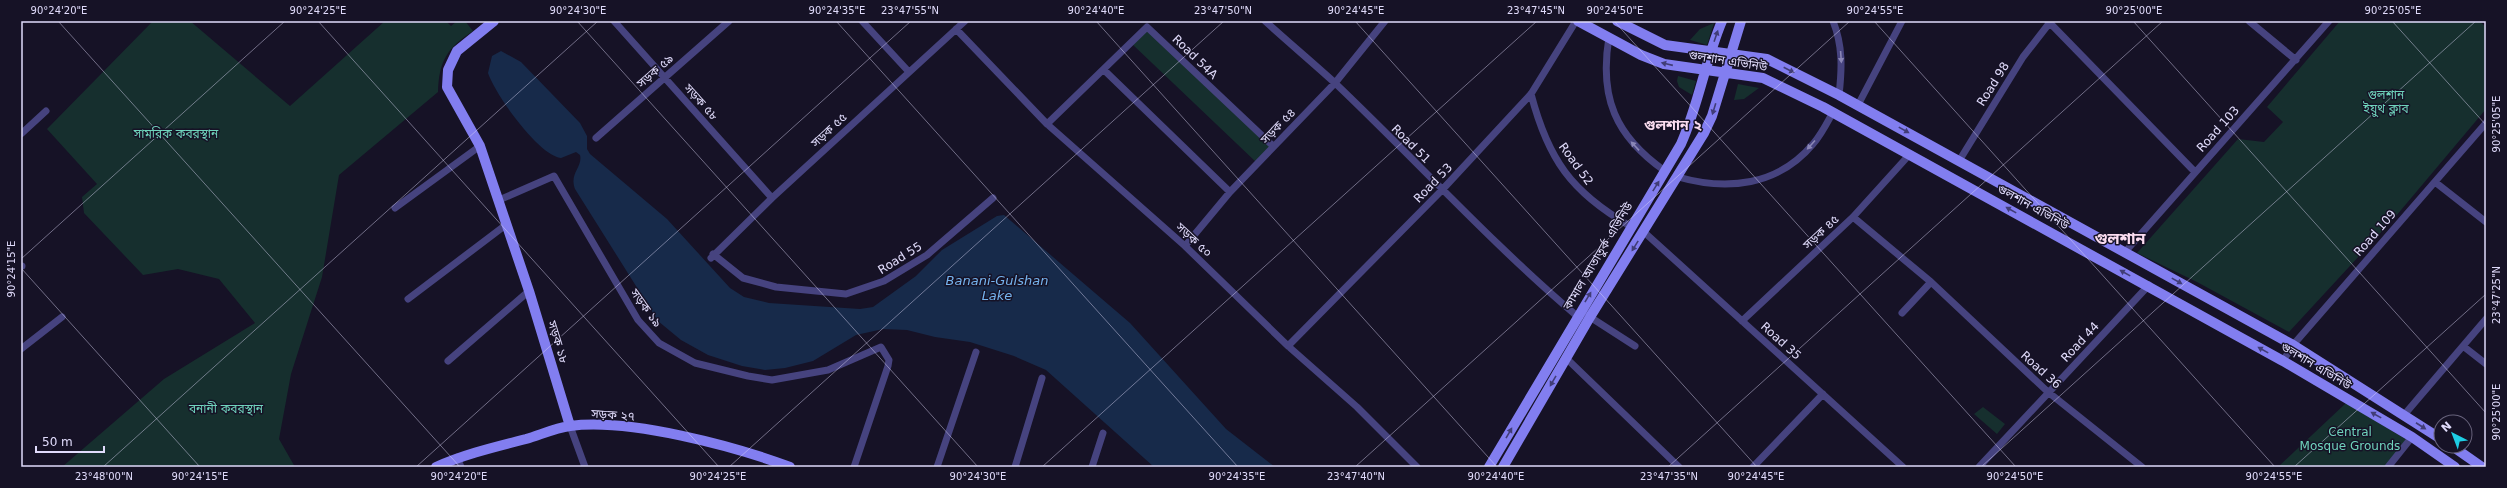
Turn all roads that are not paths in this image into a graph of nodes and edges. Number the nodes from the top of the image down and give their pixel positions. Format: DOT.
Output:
graph roads {
  1 [pos="494,21"];
  2 [pos="614,21"];
  3 [pos="729,21"];
  4 [pos="862,21"];
  5 [pos="965,21"];
  6 [pos="1265,21"];
  7 [pos="1385,21"];
  8 [pos="1577,21"];
  9 [pos="1616,21"];
  10 [pos="1722,21"];
  11 [pos="1741,21"];
  12 [pos="1833,21"];
  13 [pos="1902,21"];
  14 [pos="2249,21"];
  15 [pos="2329,21"];
  16 [pos="2050,22"];
  17 [pos="956,29"];
  18 [pos="1608,37"];
  19 [pos="1711,51"];
  20 [pos="1731,53"];
  21 [pos="2296,60"];
  22 [pos="1104,70"];
  23 [pos="1706,70"];
  24 [pos="909,72"];
  25 [pos="1725,72"];
  26 [pos="664,78"];
  27 [pos="1335,83"];
  28 [pos="1531,94"];
  29 [pos="1839,95"];
  30 [pos="1858,105"];
  31 [pos="46,110"];
  32 [pos="1833,112"];
  33 [pos="2486,123"];
  34 [pos="1047,124"];
  35 [pos="21,134"];
  36 [pos="596,138"];
  37 [pos="480,146"];
  38 [pos="1273,146"];
  39 [pos="1910,154"];
  40 [pos="1958,161"];
  41 [pos="1665,170"];
  42 [pos="2195,172"];
  43 [pos="1678,177"];
  44 [pos="2435,182"];
  45 [pos="1442,190"];
  46 [pos="1230,192"];
  47 [pos="772,198"];
  48 [pos="993,198"];
  49 [pos="499,200"];
  50 [pos="395,208"];
  51 [pos="1853,217"];
  52 [pos="2486,222"];
  53 [pos="507,224"];
  54 [pos="1630,226"];
  55 [pos="1644,232"];
  56 [pos="1185,246"];
  57 [pos="2125,252"];
  58 [pos="712,256"];
  59 [pos="1931,282"];
  60 [pos="2149,285"];
  61 [pos="529,291"];
  62 [pos="408,299"];
  63 [pos="1902,313"];
  64 [pos="1577,316"];
  65 [pos="62,317"];
  66 [pos="1590,317"];
  67 [pos="2486,319"];
  68 [pos="1742,321"];
  69 [pos="1288,346"];
  70 [pos="1635,346"];
  71 [pos="2293,346"];
  72 [pos="2463,346"];
  73 [pos="21,349"];
  74 [pos="976,352"];
  75 [pos="1566,358"];
  76 [pos="2283,360"];
  77 [pos="448,361"];
  78 [pos="2486,364"];
  79 [pos="1042,378"];
  80 [pos="2048,392"];
  81 [pos="1823,394"];
  82 [pos="2404,415"];
  83 [pos="570,426"];
  84 [pos="1103,433"];
  85 [pos="2433,434"];
  86 [pos="2412,437"];
  87 [pos="2463,454"];
  88 [pos="459,462"];
  89 [pos="436,467"];
  90 [pos="585,467"];
  91 [pos="790,467"];
  92 [pos="854,467"];
  93 [pos="937,467"];
  94 [pos="1015,467"];
  95 [pos="1092,467"];
  96 [pos="1417,467"];
  97 [pos="1489,467"];
  98 [pos="1503,467"];
  99 [pos="1679,467"];
  100 [pos="1753,467"];
  101 [pos="1903,467"];
  102 [pos="1979,467"];
  103 [pos="2142,467"];
  104 [pos="2388,467"];
  105 [pos="2455,467"];
  106 [pos="2482,467"];
  1 -- 37 [label="main road, সড়ক ১৮"];
  2 -- 26 [label="street, সড়ক ৫৮"];
  3 -- 26 [label="street, সড়ক ৫৯"];
  4 -- 24 [label="street"];
  5 -- 17 [label="street, সড়ক ৫৫"];
  6 -- 27 [label="street, Road 51"];
  7 -- 27 [label="street, সড়ক ৫৪"];
  8 -- 18 [label="main road, গুলশান এভিনিউ"];
  8 -- 28 [label="street, Road 53"];
  9 -- 19 [label="main road, গুলশান এভিনিউ"];
  19 -- 10 [label="main road, কামাল আতাতুর্ক এভিনিউ, one-way"];
  11 -- 20 [label="main road, কামাল আতাতুর্ক এভিনিউ"];
  12 -- 29 [label="street, one-way"];
  13 -- 30 [label="street"];
  14 -- 21 [label="street"];
  15 -- 21 [label="street, Road 103"];
  16 -- 40 [label="street, Road 98"];
  16 -- 42 [label="street"];
  17 -- 24 [label="street, সড়ক ৫৫"];
  17 -- 34 [label="street, সড়ক ৫০"];
  23 -- 18 [label="main road, গুলশান এভিনিউ, one-way"];
  41 -- 18 [label="street, one-way"];
  19 -- 20 [label="main road, গুলশান এভিনিউ"];
  19 -- 23 [label="main road, কামাল আতাতুর্ক এভিনিউ"];
  20 -- 25 [label="main road, কামাল আতাতুর্ক এভিনিউ"];
  20 -- 29 [label="main road, গুলশান এভিনিউ, one-way"];
  21 -- 42 [label="street, Road 103"];
  22 -- 34 [label="street, Road 54A"];
  22 -- 38 [label="street, Road 54A"];
  22 -- 46 [label="street"];
  23 -- 25 [label="main road, গুলশান এভিনিউ"];
  23 -- 41 [label="main road, কামাল আতাতুর্ক এভিনিউ"];
  24 -- 47 [label="street, সড়ক ৫৫"];
  25 -- 32 [label="main road, গুলশান এভিনিউ"];
  25 -- 43 [label="main road, কামাল আতাতুর্ক এভিনিউ, one-way"];
  26 -- 36 [label="street, সড়ক ৫৯"];
  26 -- 47 [label="street, সড়ক ৫৮"];
  27 -- 38 [label="street, সড়ক ৫৪"];
  27 -- 45 [label="street, Road 51"];
  28 -- 45 [label="street, Road 53"];
  28 -- 54 [label="street, Road 52"];
  29 -- 30 [label="main road, গুলশান এভিনিউ"];
  30 -- 40 [label="main road, গুলশান এভিনিউ, one-way"];
  31 -- 35 [label="street"];
  32 -- 39 [label="main road, গুলশান এভিনিউ"];
  32 -- 43 [label="street, one-way"];
  33 -- 44 [label="street, Road 109"];
  34 -- 56 [label="street, সড়ক ৫০"];
  37 -- 49 [label="main road, সড়ক ১৮"];
  37 -- 50 [label="street"];
  38 -- 46 [label="street, সড়ক ৫৪"];
  39 -- 51 [label="street, সড়ক ৪৫"];
  60 -- 39 [label="main road, গুলশান এভিনিউ, one-way"];
  40 -- 57 [label="main road, গুলশান এভিনিউ"];
  54 -- 41 [label="main road, কামাল আতাতুর্ক এভিনিউ, one-way"];
  42 -- 57 [label="street, Road 103"];
  43 -- 55 [label="main road, কামাল আতাতুর্ক এভিনিউ"];
  44 -- 52 [label="street"];
  44 -- 71 [label="street, Road 109"];
  45 -- 64 [label="street, Road 51"];
  45 -- 69 [label="street, Road 53"];
  46 -- 56 [label="street, সড়ক ৫৪"];
  47 -- 58 [label="street, সড়ক ৫৫"];
  48 -- 58 [label="street, Road 55"];
  49 -- 53 [label="main road, সড়ক ১৮"];
  49 -- 92 [label="street, সড়ক ১৯"];
  51 -- 59 [label="street, Road 36"];
  51 -- 68 [label="street, সড়ক ৪৫"];
  53 -- 61 [label="main road, সড়ক ১৮"];
  53 -- 62 [label="street"];
  64 -- 54 [label="main road, কামাল আতাতুর্ক এভিনিউ, one-way"];
  55 -- 66 [label="main road, কামাল আতাতুর্ক এভিনিউ, one-way"];
  55 -- 68 [label="street, Road 35"];
  56 -- 69 [label="street, সড়ক ৫০"];
  57 -- 71 [label="main road, গুলশান এভিনিউ, one-way"];
  59 -- 63 [label="street"];
  59 -- 80 [label="street, Road 36"];
  76 -- 60 [label="main road, গুলশান এভিনিউ, one-way"];
  60 -- 80 [label="street, Road 44"];
  61 -- 77 [label="street"];
  61 -- 83 [label="main road, সড়ক ১৮"];
  97 -- 64 [label="main road, কামাল আতাতুর্ক এভিনিউ, one-way"];
  65 -- 73 [label="street"];
  66 -- 70 [label="street"];
  66 -- 75 [label="main road, কামাল আতাতুর্ক এভিনিউ"];
  67 -- 72 [label="street"];
  68 -- 81 [label="street, Road 35"];
  69 -- 96 [label="street, সড়ক ৫০"];
  71 -- 76 [label="street, Road 109"];
  71 -- 82 [label="main road, গুলশান এভিনিউ"];
  72 -- 78 [label="street"];
  72 -- 82 [label="street"];
  74 -- 93 [label="street"];
  75 -- 98 [label="main road, কামাল আতাতুর্ক এভিনিউ, one-way"];
  75 -- 99 [label="street"];
  86 -- 76 [label="main road, গুলশান এভিনিউ, one-way"];
  79 -- 94 [label="street"];
  80 -- 102 [label="street, Road 44"];
  80 -- 103 [label="street, Road 36"];
  81 -- 100 [label="street"];
  81 -- 101 [label="street, Road 35"];
  82 -- 85 [label="main road, গুলশান এভিনিউ, one-way"];
  83 -- 88 [label="main road, সড়ক ২৭"];
  83 -- 90 [label="street, সড়ক ১৮"];
  83 -- 91 [label="main road, সড়ক ২৭"];
  84 -- 95 [label="street"];
  86 -- 104 [label="street"];
  86 -- 105 [label="main road, গুলশান এভিনিউ"];
  87 -- 106 [label="main road"];
  88 -- 89 [label="main road, সড়ক ২৭"];
}
